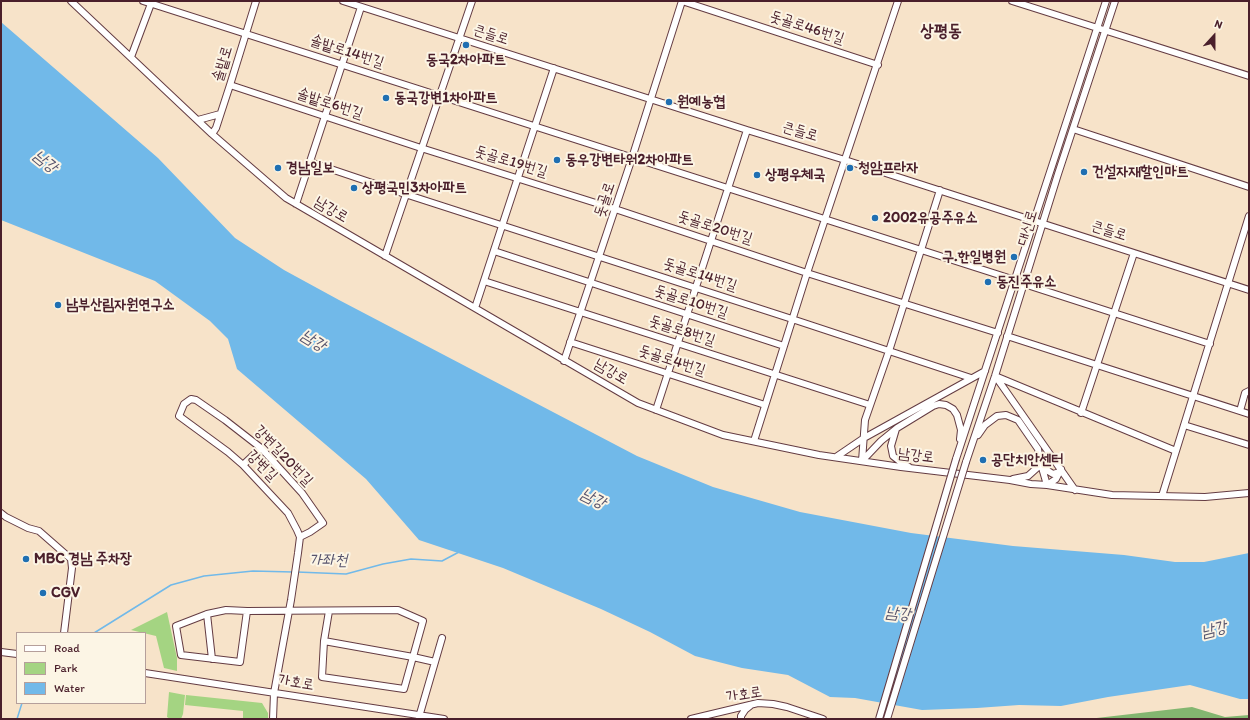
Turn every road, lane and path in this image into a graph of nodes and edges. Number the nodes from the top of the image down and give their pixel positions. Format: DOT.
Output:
graph roads {
  1 [pos="71,1"];
  2 [pos="143,1"];
  3 [pos="256,1"];
  4 [pos="343,1"];
  5 [pos="472,1"];
  6 [pos="682,1"];
  7 [pos="898,1"];
  8 [pos="1012,1"];
  9 [pos="1106,1"];
  10 [pos="1115,1"];
  11 [pos="152,2"];
  12 [pos="361,7"];
  13 [pos="1102,29"];
  14 [pos="246,34"];
  15 [pos="460,38"];
  16 [pos="131,58"];
  17 [pos="342,64"];
  18 [pos="878,65"];
  19 [pos="554,68"];
  20 [pos="1249,76"];
  21 [pos="230,85"];
  22 [pos="439,96"];
  23 [pos="651,99"];
  24 [pos="220,114"];
  25 [pos="325,116"];
  26 [pos="198,120"];
  27 [pos="535,126"];
  28 [pos="1073,129"];
  29 [pos="747,130"];
  30 [pos="212,134"];
  31 [pos="421,148"];
  32 [pos="632,158"];
  33 [pos="846,160"];
  34 [pos="310,162"];
  35 [pos="518,178"];
  36 [pos="728,188"];
  37 [pos="1249,188"];
  38 [pos="940,190"];
  39 [pos="406,194"];
  40 [pos="296,204"];
  41 [pos="615,209"];
  42 [pos="1249,216"];
  43 [pos="825,219"];
  44 [pos="1035,221"];
  45 [pos="1043,224"];
  46 [pos="502,225"];
  47 [pos="711,241"];
  48 [pos="921,250"];
  49 [pos="494,251"];
  50 [pos="1134,253"];
  51 [pos="385,256"];
  52 [pos="599,257"];
  53 [pos="807,273"];
  54 [pos="1015,280"];
  55 [pos="484,281"];
  56 [pos="590,283"];
  57 [pos="1229,283"];
  58 [pos="1024,284"];
  59 [pos="696,288"];
  60 [pos="1249,290"];
  61 [pos="904,304"];
  62 [pos="475,308"];
  63 [pos="580,312"];
  64 [pos="1114,313"];
  65 [pos="687,315"];
  66 [pos="792,319"];
  67 [pos="998,333"];
  68 [pos="1007,336"];
  69 [pos="570,342"];
  70 [pos="677,343"];
  71 [pos="1210,344"];
  72 [pos="784,346"];
  73 [pos="889,351"];
  74 [pos="564,361"];
  75 [pos="1097,365"];
  76 [pos="985,371"];
  77 [pos="668,374"];
  78 [pos="775,374"];
  79 [pos="995,376"];
  80 [pos="971,378"];
  81 [pos="1249,391"];
  82 [pos="1193,396"];
  83 [pos="765,405"];
  84 [pos="870,405"];
  85 [pos="656,410"];
  86 [pos="1240,411"];
  87 [pos="1081,412"];
  88 [pos="1249,414"];
  89 [pos="179,416"];
  90 [pos="1184,425"];
  91 [pos="897,428"];
  92 [pos="864,438"];
  93 [pos="754,441"];
  94 [pos="1249,445"];
  95 [pos="972,447"];
  96 [pos="261,448"];
  97 [pos="960,448"];
  98 [pos="1176,451"];
  99 [pos="836,458"];
  100 [pos="1040,460"];
  101 [pos="862,461"];
  102 [pos="243,465"];
  103 [pos="912,468"];
  104 [pos="1060,471"];
  105 [pos="1010,480"];
  106 [pos="1047,485"];
  107 [pos="1075,490"];
  108 [pos="1249,493"];
  109 [pos="1162,496"];
  110 [pos="1,513"];
  111 [pos="300,537"];
  112 [pos="247,611"];
  113 [pos="289,611"];
  114 [pos="329,611"];
  115 [pos="207,614"];
  116 [pos="64,632"];
  117 [pos="442,638"];
  118 [pos="324,641"];
  119 [pos="1,652"];
  120 [pos="16,654"];
  121 [pos="413,657"];
  122 [pos="212,659"];
  123 [pos="435,662"];
  124 [pos="146,673"];
  125 [pos="274,693"];
  126 [pos="752,704"];
  127 [pos="419,717"];
  128 [pos="273,719"];
  129 [pos="444,719"];
  130 [pos="691,719"];
  131 [pos="741,719"];
  132 [pos="823,719"];
  133 [pos="879,719"];
  134 [pos="887,719"];
  1 -- 16 [label="street, 남강로"];
  2 -- 11 [label="street, 솔밭로14번길"];
  3 -- 14 [label="street, 솔밭로"];
  4 -- 12 [label="street, 큰들로"];
  5 -- 15 [label="street"];
  6 -- 18 [label="street, 돗골로46번길"];
  6 -- 23 [label="street, 돗골로"];
  7 -- 18 [label="street"];
  8 -- 13 [label="street"];
  9 -- 13 [label="street, 대신로"];
  10 -- 13 [label="street, 대신로"];
  11 -- 14 [label="street, 솔밭로14번길"];
  11 -- 16 [label="street"];
  12 -- 15 [label="street, 큰들로"];
  12 -- 17 [label="street"];
  13 -- 20 [label="street"];
  13 -- 28 [label="street, 대신로"];
  13 -- 44 [label="street, 대신로"];
  14 -- 17 [label="street, 솔밭로14번길"];
  14 -- 21 [label="street, 솔밭로"];
  15 -- 19 [label="street, 큰들로"];
  15 -- 22 [label="street"];
  16 -- 26 [label="street, 남강로"];
  17 -- 22 [label="street, 솔밭로14번길"];
  17 -- 25 [label="street"];
  18 -- 33 [label="street"];
  19 -- 23 [label="street, 큰들로"];
  19 -- 27 [label="street"];
  21 -- 24 [label="street, 솔밭로"];
  21 -- 25 [label="street, 솔밭로6번길"];
  22 -- 27 [label="street, 솔밭로14번길"];
  22 -- 31 [label="street"];
  23 -- 29 [label="street, 큰들로"];
  23 -- 32 [label="street, 돗골로"];
  24 -- 26 [label="street"];
  24 -- 30 [label="street, 솔밭로"];
  25 -- 31 [label="street, 솔밭로6번길"];
  25 -- 34 [label="street"];
  26 -- 30 [label="street, 남강로"];
  27 -- 32 [label="street, 솔밭로14번길"];
  27 -- 35 [label="street"];
  28 -- 37 [label="street"];
  28 -- 45 [label="street, 대신로"];
  29 -- 33 [label="street, 큰들로"];
  29 -- 36 [label="street"];
  30 -- 40 [label="street, 남강로"];
  31 -- 35 [label="street, 돗골로19번길"];
  31 -- 39 [label="street"];
  32 -- 36 [label="street, 솔밭로14번길"];
  32 -- 41 [label="street, 돗골로"];
  33 -- 38 [label="street, 큰들로"];
  33 -- 43 [label="street"];
  34 -- 39 [label="street, 돗골로14번길"];
  34 -- 40 [label="street"];
  35 -- 41 [label="street, 돗골로19번길"];
  35 -- 46 [label="street"];
  36 -- 43 [label="street, 솔밭로14번길"];
  36 -- 47 [label="street"];
  38 -- 44 [label="street, 큰들로"];
  38 -- 48 [label="street"];
  39 -- 46 [label="street, 돗골로14번길"];
  39 -- 51 [label="street"];
  40 -- 51 [label="street, 남강로"];
  41 -- 47 [label="street, 돗골로20번길"];
  41 -- 52 [label="street, 돗골로"];
  42 -- 57 [label="street"];
  43 -- 48 [label="street, 솔밭로14번길"];
  43 -- 53 [label="street"];
  44 -- 45 [label="street, 큰들로"];
  44 -- 54 [label="street, 대신로"];
  45 -- 50 [label="street, 큰들로"];
  45 -- 58 [label="street, 대신로"];
  46 -- 49 [label="street"];
  46 -- 52 [label="street, 돗골로14번길"];
  47 -- 53 [label="street, 돗골로20번길"];
  47 -- 59 [label="street"];
  48 -- 54 [label="street, 솔밭로14번길"];
  48 -- 61 [label="street"];
  49 -- 55 [label="street"];
  49 -- 56 [label="street, 돗골로10번길"];
  50 -- 57 [label="street, 큰들로"];
  50 -- 64 [label="street"];
  51 -- 62 [label="street, 남강로"];
  52 -- 56 [label="street, 돗골로"];
  52 -- 59 [label="street, 돗골로14번길"];
  53 -- 61 [label="street, 돗골로20번길"];
  53 -- 66 [label="street"];
  54 -- 67 [label="street, 대신로"];
  55 -- 62 [label="street"];
  55 -- 63 [label="street, 돗골로8번길"];
  56 -- 63 [label="street, 돗골로"];
  56 -- 65 [label="street, 돗골로10번길"];
  57 -- 60 [label="street, 큰들로"];
  57 -- 71 [label="street"];
  58 -- 64 [label="street"];
  58 -- 68 [label="street, 대신로"];
  59 -- 65 [label="street"];
  59 -- 66 [label="street, 돗골로14번길"];
  61 -- 67 [label="street, 돗골로20번길"];
  61 -- 73 [label="street"];
  62 -- 74 [label="street, 남강로"];
  63 -- 69 [label="street, 돗골로"];
  63 -- 70 [label="street, 돗골로8번길"];
  64 -- 71 [label="street"];
  64 -- 75 [label="street"];
  65 -- 70 [label="street"];
  65 -- 72 [label="street, 돗골로10번길"];
  66 -- 72 [label="street"];
  66 -- 73 [label="street, 돗골로14번길"];
  67 -- 76 [label="street, 대신로"];
  68 -- 75 [label="street"];
  68 -- 79 [label="street, 대신로"];
  69 -- 74 [label="street, 돗골로"];
  69 -- 77 [label="street, 돗골로4번길"];
  70 -- 77 [label="street"];
  70 -- 78 [label="street, 돗골로8번길"];
  71 -- 82 [label="street"];
  72 -- 78 [label="street"];
  73 -- 80 [label="street, 돗골로14번길"];
  73 -- 84 [label="street"];
  74 -- 85 [label="street, 남강로"];
  75 -- 82 [label="street"];
  75 -- 87 [label="street"];
  76 -- 80 [label="street"];
  76 -- 97 [label="street, 대신로"];
  77 -- 83 [label="street, 돗골로4번길"];
  77 -- 85 [label="street"];
  78 -- 83 [label="street"];
  78 -- 84 [label="street, 돗골로8번길"];
  79 -- 87 [label="street"];
  79 -- 95 [label="street, 대신로"];
  79 -- 104 [label="street"];
  80 -- 92 [label="street"];
  81 -- 86 [label="street"];
  82 -- 86 [label="street"];
  82 -- 90 [label="street"];
  83 -- 93 [label="street"];
  84 -- 92 [label="street"];
  85 -- 93 [label="street, 남강로"];
  86 -- 88 [label="street"];
  87 -- 98 [label="street"];
  89 -- 96 [label="street, 강변길20번길"];
  89 -- 102 [label="street, 강변길"];
  90 -- 94 [label="street"];
  90 -- 98 [label="street"];
  91 -- 97 [label="street"];
  91 -- 101 [label="street"];
  91 -- 103 [label="street"];
  92 -- 99 [label="street"];
  92 -- 101 [label="street"];
  93 -- 99 [label="street, 남강로"];
  95 -- 100 [label="street"];
  95 -- 134 [label="street, 대신로, bridge"];
  96 -- 102 [label="street"];
  96 -- 111 [label="street, 강변길20번길"];
  97 -- 133 [label="street, 대신로, bridge"];
  98 -- 109 [label="street"];
  99 -- 101 [label="street, 남강로"];
  100 -- 104 [label="street"];
  100 -- 105 [label="street"];
  100 -- 106 [label="street"];
  101 -- 103 [label="street, 남강로"];
  102 -- 111 [label="street, 강변길"];
  103 -- 105 [label="street, 남강로"];
  104 -- 106 [label="street"];
  104 -- 107 [label="street"];
  105 -- 106 [label="street, 남강로"];
  106 -- 107 [label="street, 남강로"];
  107 -- 109 [label="street, 남강로"];
  108 -- 109 [label="street, 남강로"];
  110 -- 116 [label="street"];
  111 -- 113 [label="street"];
  112 -- 113 [label="street"];
  112 -- 115 [label="street"];
  112 -- 122 [label="street"];
  113 -- 114 [label="street"];
  113 -- 125 [label="street"];
  114 -- 118 [label="street"];
  114 -- 121 [label="street"];
  115 -- 122 [label="street"];
  115 -- 122 [label="street"];
  117 -- 123 [label="street"];
  118 -- 121 [label="street"];
  118 -- 121 [label="street"];
  119 -- 120 [label="street"];
  121 -- 123 [label="street"];
  123 -- 127 [label="street"];
  124 -- 125 [label="street, 가호로"];
  125 -- 127 [label="street, 가호로"];
  125 -- 128 [label="street"];
  126 -- 130 [label="street, 가호로"];
  126 -- 131 [label="street"];
  126 -- 132 [label="street, 가호로"];
  127 -- 129 [label="street, 가호로"];
}
